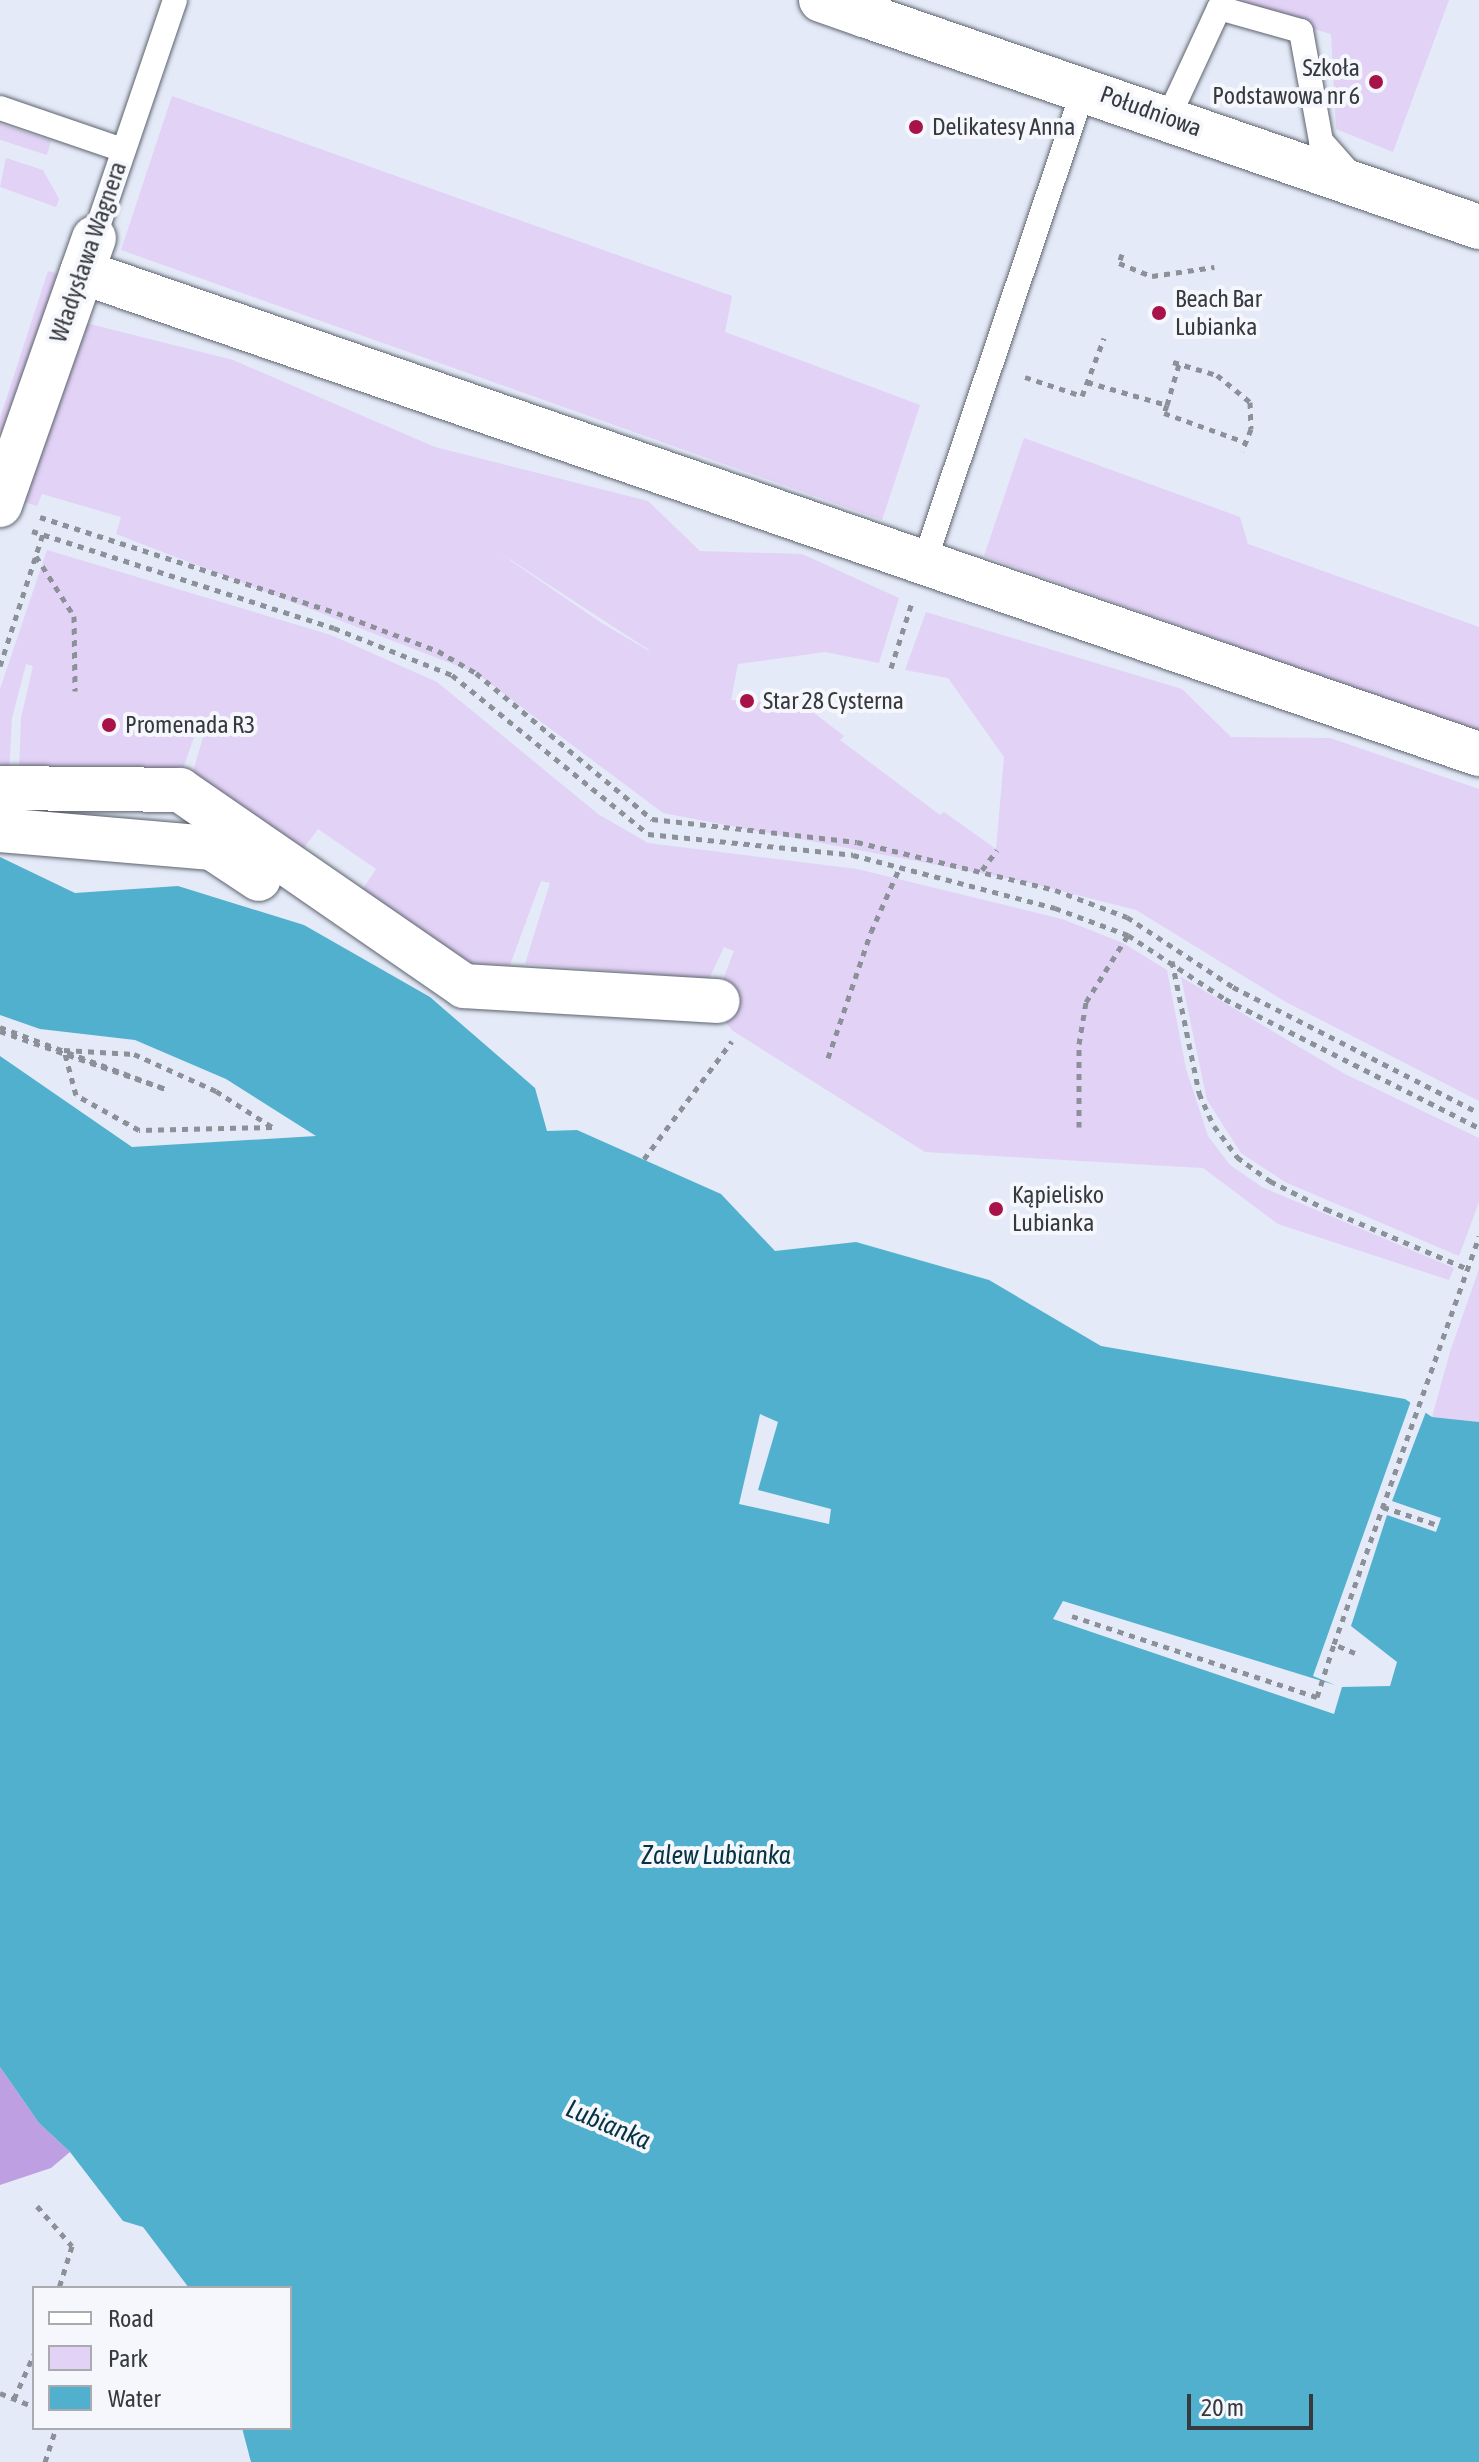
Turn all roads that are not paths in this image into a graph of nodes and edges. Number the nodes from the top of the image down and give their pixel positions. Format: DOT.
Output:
graph roads {
  1 [pos="175,0"];
  2 [pos="821,0"];
  3 [pos="867,7"];
  4 [pos="1084,88"];
  5 [pos="0,108"];
  6 [pos="1168,118"];
  7 [pos="123,150"];
  8 [pos="1359,184"];
  9 [pos="1479,227"];
  10 [pos="88,255"];
  11 [pos="22,517"];
  12 [pos="924,563"];
  13 [pos="1479,754"];
  14 [pos="0,788"];
  15 [pos="0,830"];
  1 -- 7 [label="lane, Władysława Wagnera"];
  2 -- 3 [label="street, Południowa"];
  3 -- 4 [label="street, Południowa"];
  4 -- 6 [label="street, Południowa"];
  4 -- 12 [label="lane"];
  5 -- 7 [label="lane"];
  6 -- 8 [label="street, Południowa"];
  6 -- 8 [label="lane"];
  7 -- 10 [label="lane, Władysława Wagnera"];
  8 -- 9 [label="street, Południowa"];
  10 -- 11 [label="street, Władysława Wagnera"];
  10 -- 12 [label="street"];
  12 -- 13 [label="street"];
  14 -- 15 [label="street"];
}
